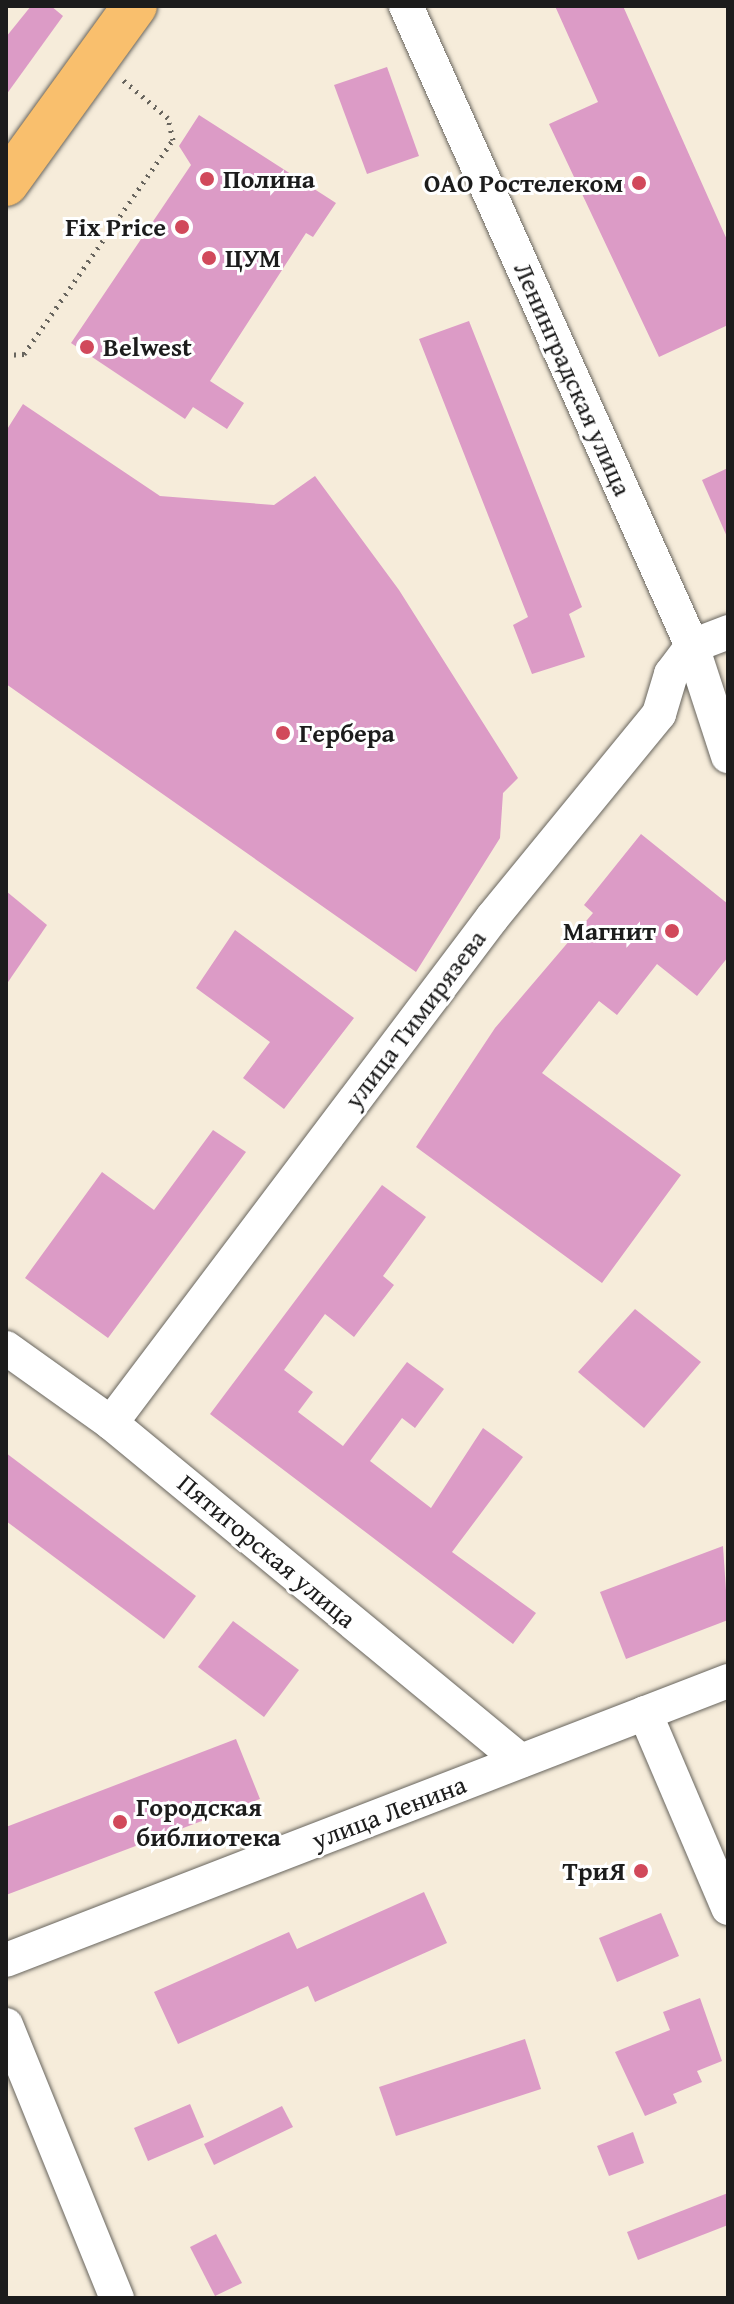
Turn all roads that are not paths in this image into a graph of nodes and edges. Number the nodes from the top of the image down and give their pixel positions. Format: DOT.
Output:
graph roads {
  1 [pos="135,6"];
  2 [pos="406,6"];
  3 [pos="6,184"];
  4 [pos="728,632"];
  5 [pos="692,646"];
  6 [pos="728,756"];
  7 [pos="6,1348"];
  8 [pos="111,1423"];
  9 [pos="728,1681"];
  10 [pos="645,1713"];
  11 [pos="521,1761"];
  12 [pos="728,1908"];
  13 [pos="6,1960"];
  14 [pos="6,2025"];
  15 [pos="117,2298"];
  1 -- 3 [label="main road"];
  2 -- 5 [label="street, Ленинградская улица"];
  4 -- 5 [label="street"];
  5 -- 6 [label="street, Ленинградская улица"];
  5 -- 8 [label="street, улица Тимирязева"];
  7 -- 8 [label="street, Пятигорская улица"];
  8 -- 11 [label="street, Пятигорская улица"];
  9 -- 10 [label="street, улица Ленина"];
  10 -- 11 [label="street, улица Ленина"];
  10 -- 12 [label="street"];
  11 -- 13 [label="street, улица Ленина"];
  14 -- 15 [label="street"];
}
